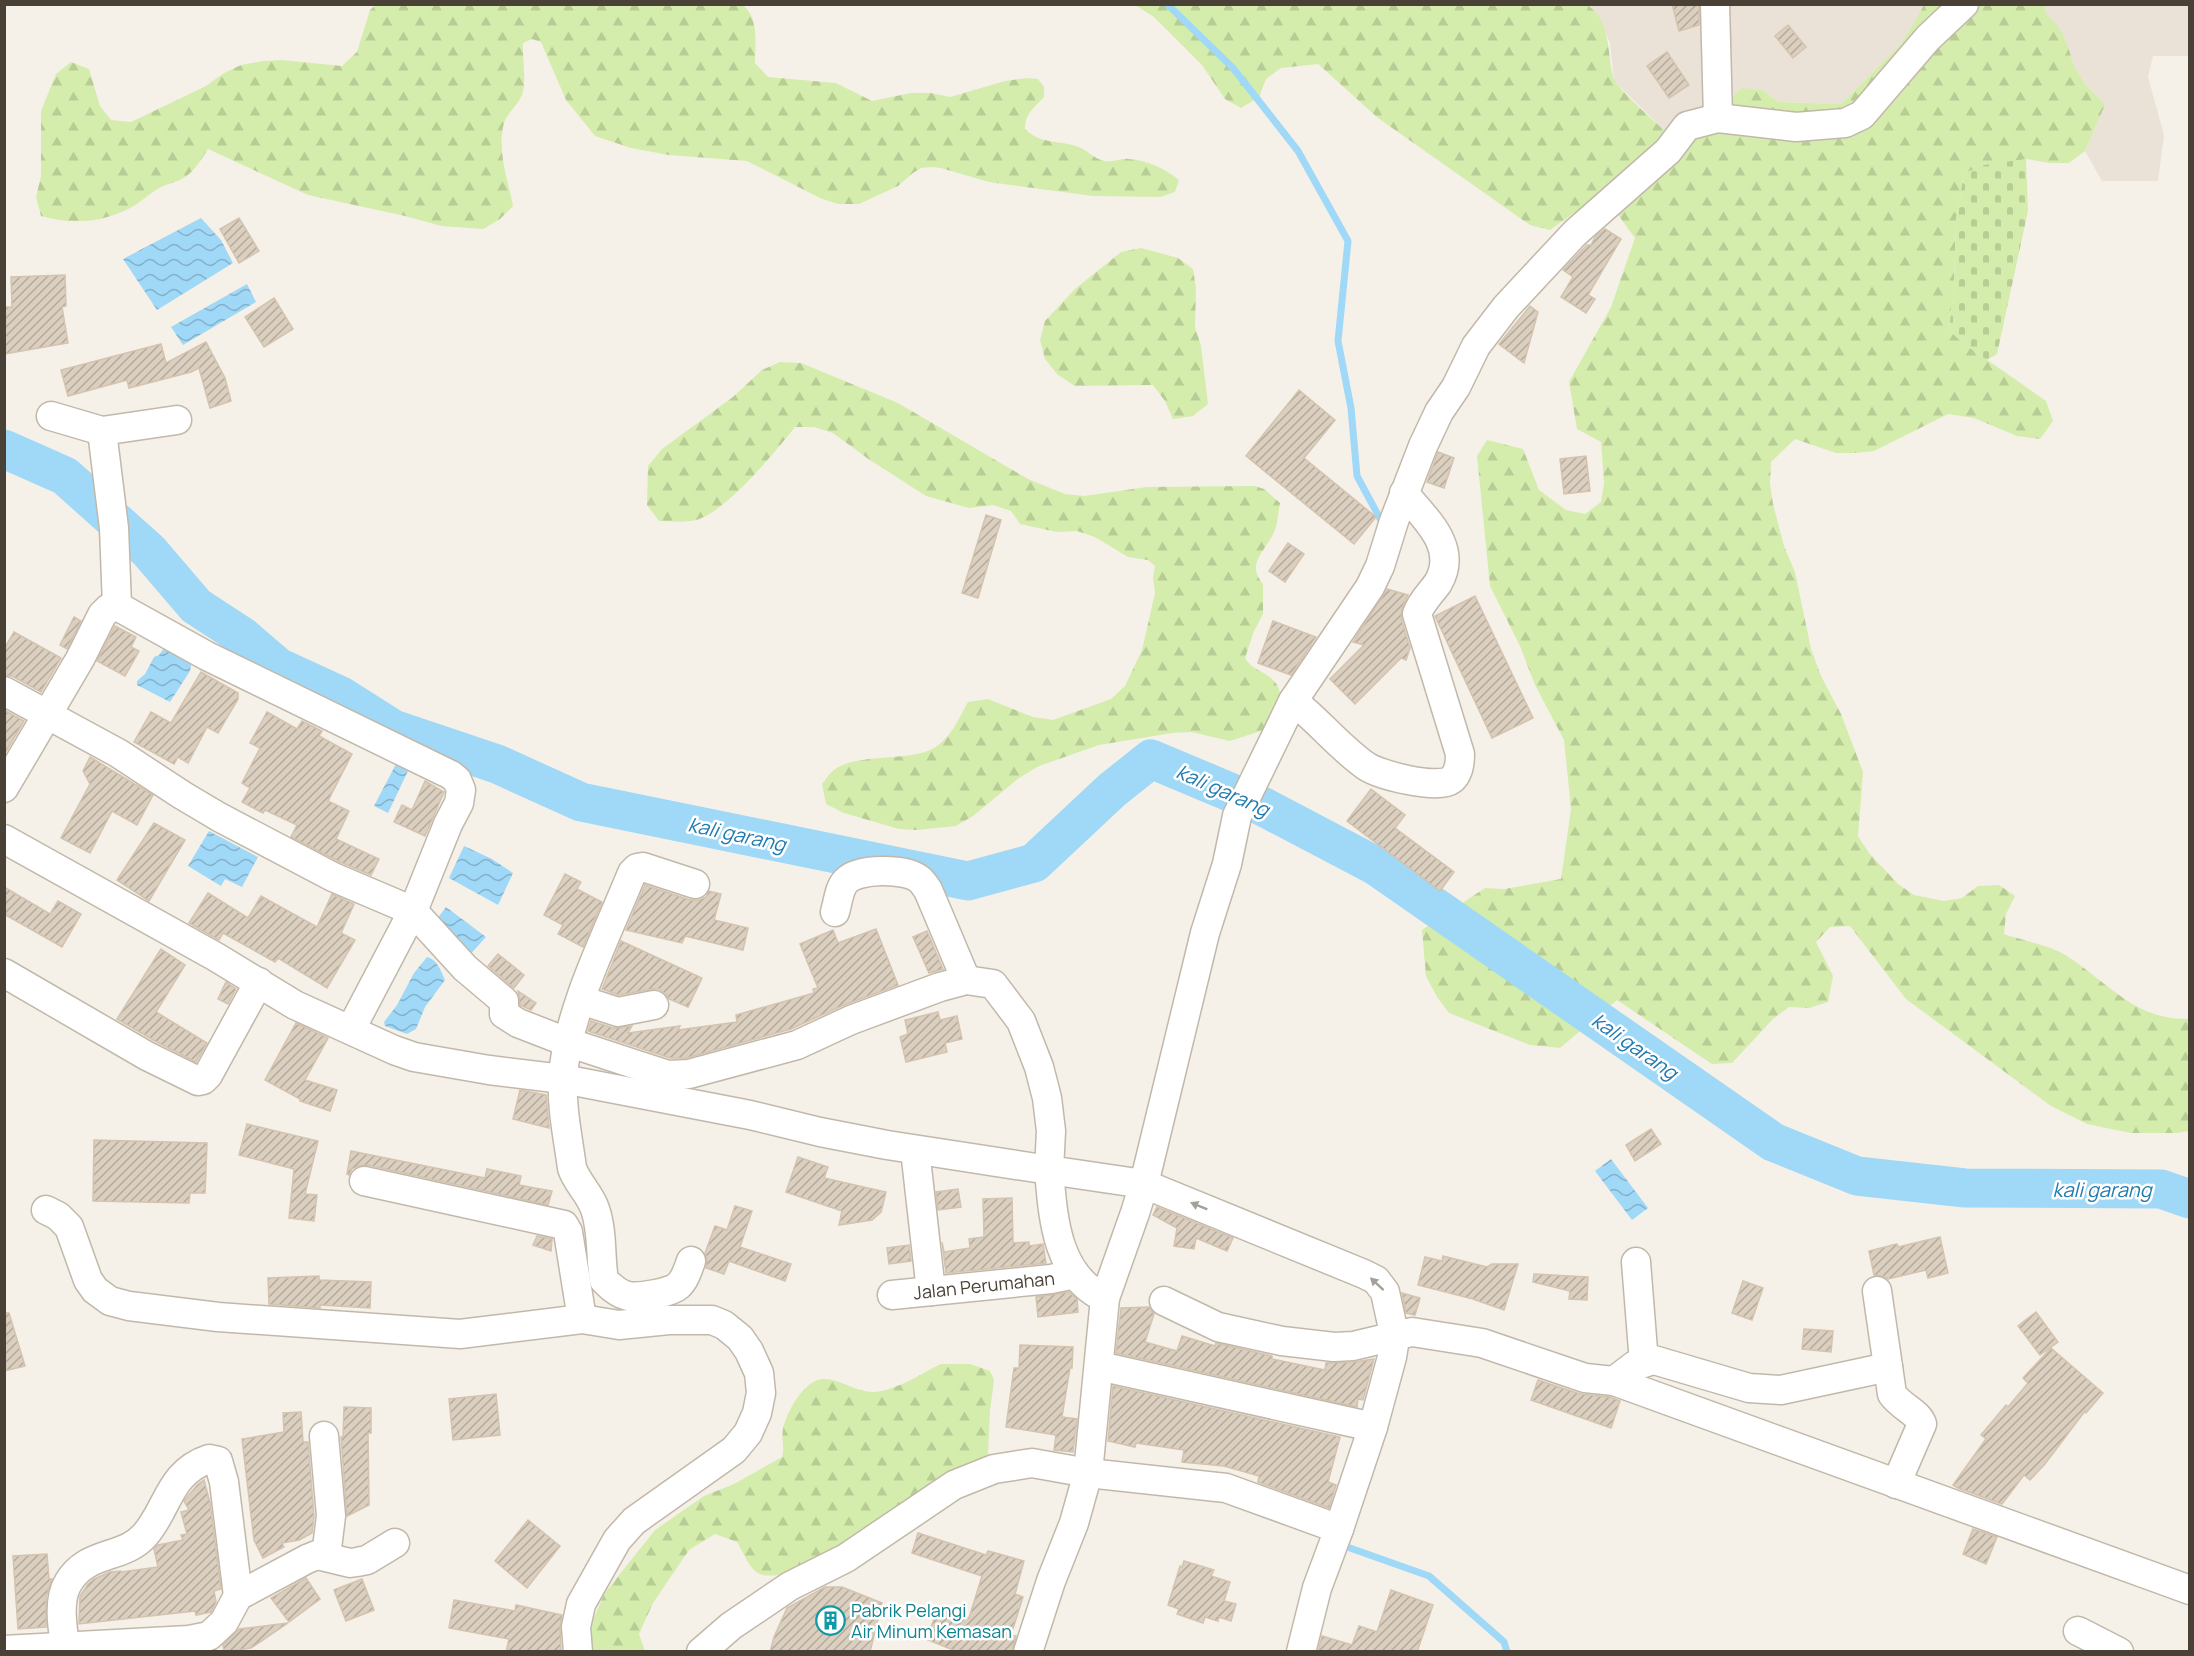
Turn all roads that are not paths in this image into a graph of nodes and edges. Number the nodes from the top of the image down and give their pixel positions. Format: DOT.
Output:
graph roads {
  1 [pos="1715,4"];
  2 [pos="1964,4"];
  3 [pos="1718,118"];
  4 [pos="51,416"];
  5 [pos="177,420"];
  6 [pos="102,431"];
  7 [pos="1404,493"];
  8 [pos="117,606"];
  9 [pos="4,691"];
  10 [pos="1299,705"];
  11 [pos="48,714"];
  12 [pos="4,788"];
  13 [pos="4,839"];
  14 [pos="695,884"];
  15 [pos="413,911"];
  16 [pos="835,912"];
  17 [pos="4,973"];
  18 [pos="966,980"];
  19 [pos="259,982"];
  20 [pos="580,1000"];
  21 [pos="654,1005"];
  22 [pos="351,1029"];
  23 [pos="567,1042"];
  24 [pos="563,1079"];
  25 [pos="915,1150"];
  26 [pos="1049,1170"];
  27 [pos="364,1181"];
  28 [pos="1144,1184"];
  29 [pos="46,1210"];
  30 [pos="691,1261"];
  31 [pos="1636,1262"];
  32 [pos="1075,1274"];
  33 [pos="930,1291"];
  34 [pos="1877,1291"];
  35 [pos="892,1295"];
  36 [pos="1105,1298"];
  37 [pos="1164,1301"];
  38 [pos="582,1319"];
  39 [pos="1395,1338"];
  40 [pos="1644,1362"];
  41 [pos="1099,1366"];
  42 [pos="1888,1367"];
  43 [pos="1614,1381"];
  44 [pos="1373,1426"];
  45 [pos="324,1436"];
  46 [pos="1088,1473"];
  47 [pos="1896,1484"];
  48 [pos="1340,1529"];
  49 [pos="395,1543"];
  50 [pos="326,1556"];
  51 [pos="2190,1590"];
  52 [pos="238,1596"];
  53 [pos="721,1608"];
  54 [pos="2078,1631"];
  55 [pos="190,1646"];
  56 [pos="4,1650"];
  57 [pos="65,1650"];
  58 [pos="578,1652"];
  59 [pos="682,1652"];
  60 [pos="701,1652"];
  61 [pos="1028,1652"];
  62 [pos="1301,1652"];
  63 [pos="2119,1652"];
  1 -- 3 [label="street"];
  2 -- 3 [label="street"];
  3 -- 7 [label="street"];
  4 -- 6 [label="street"];
  5 -- 6 [label="street"];
  6 -- 8 [label="street"];
  7 -- 10 [label="street"];
  7 -- 10 [label="street"];
  8 -- 11 [label="street"];
  8 -- 15 [label="street"];
  9 -- 11 [label="street"];
  10 -- 28 [label="street"];
  11 -- 12 [label="street"];
  11 -- 15 [label="street"];
  13 -- 19 [label="street"];
  14 -- 20 [label="street"];
  15 -- 22 [label="street"];
  15 -- 23 [label="street"];
  16 -- 18 [label="street"];
  17 -- 19 [label="street"];
  18 -- 23 [label="street"];
  18 -- 26 [label="street"];
  19 -- 22 [label="street"];
  20 -- 21 [label="street"];
  20 -- 23 [label="street"];
  22 -- 24 [label="street"];
  23 -- 24 [label="street"];
  24 -- 25 [label="street"];
  24 -- 30 [label="street"];
  25 -- 26 [label="street"];
  25 -- 33 [label="street"];
  26 -- 28 [label="street"];
  26 -- 32 [label="street"];
  27 -- 38 [label="street"];
  28 -- 36 [label="street"];
  39 -- 28 [label="street, one-way"];
  29 -- 38 [label="street"];
  31 -- 40 [label="street"];
  32 -- 33 [label="street, Jalan Perumahan"];
  32 -- 36 [label="street"];
  33 -- 35 [label="street, Jalan Perumahan"];
  34 -- 42 [label="street"];
  36 -- 41 [label="street"];
  37 -- 39 [label="street"];
  38 -- 58 [label="street"];
  39 -- 43 [label="street"];
  39 -- 44 [label="street"];
  40 -- 42 [label="street"];
  40 -- 43 [label="street"];
  41 -- 44 [label="street"];
  41 -- 46 [label="street"];
  42 -- 47 [label="street"];
  43 -- 47 [label="street"];
  44 -- 48 [label="street"];
  45 -- 50 [label="street"];
  46 -- 48 [label="street"];
  46 -- 60 [label="street"];
  46 -- 61 [label="street"];
  47 -- 51 [label="street"];
  48 -- 62 [label="street"];
  49 -- 50 [label="street"];
  50 -- 52 [label="street"];
  52 -- 55 [label="street"];
  52 -- 57 [label="street"];
  53 -- 59 [label="street"];
  54 -- 63 [label="street"];
  55 -- 57 [label="street"];
  56 -- 57 [label="street"];
}
